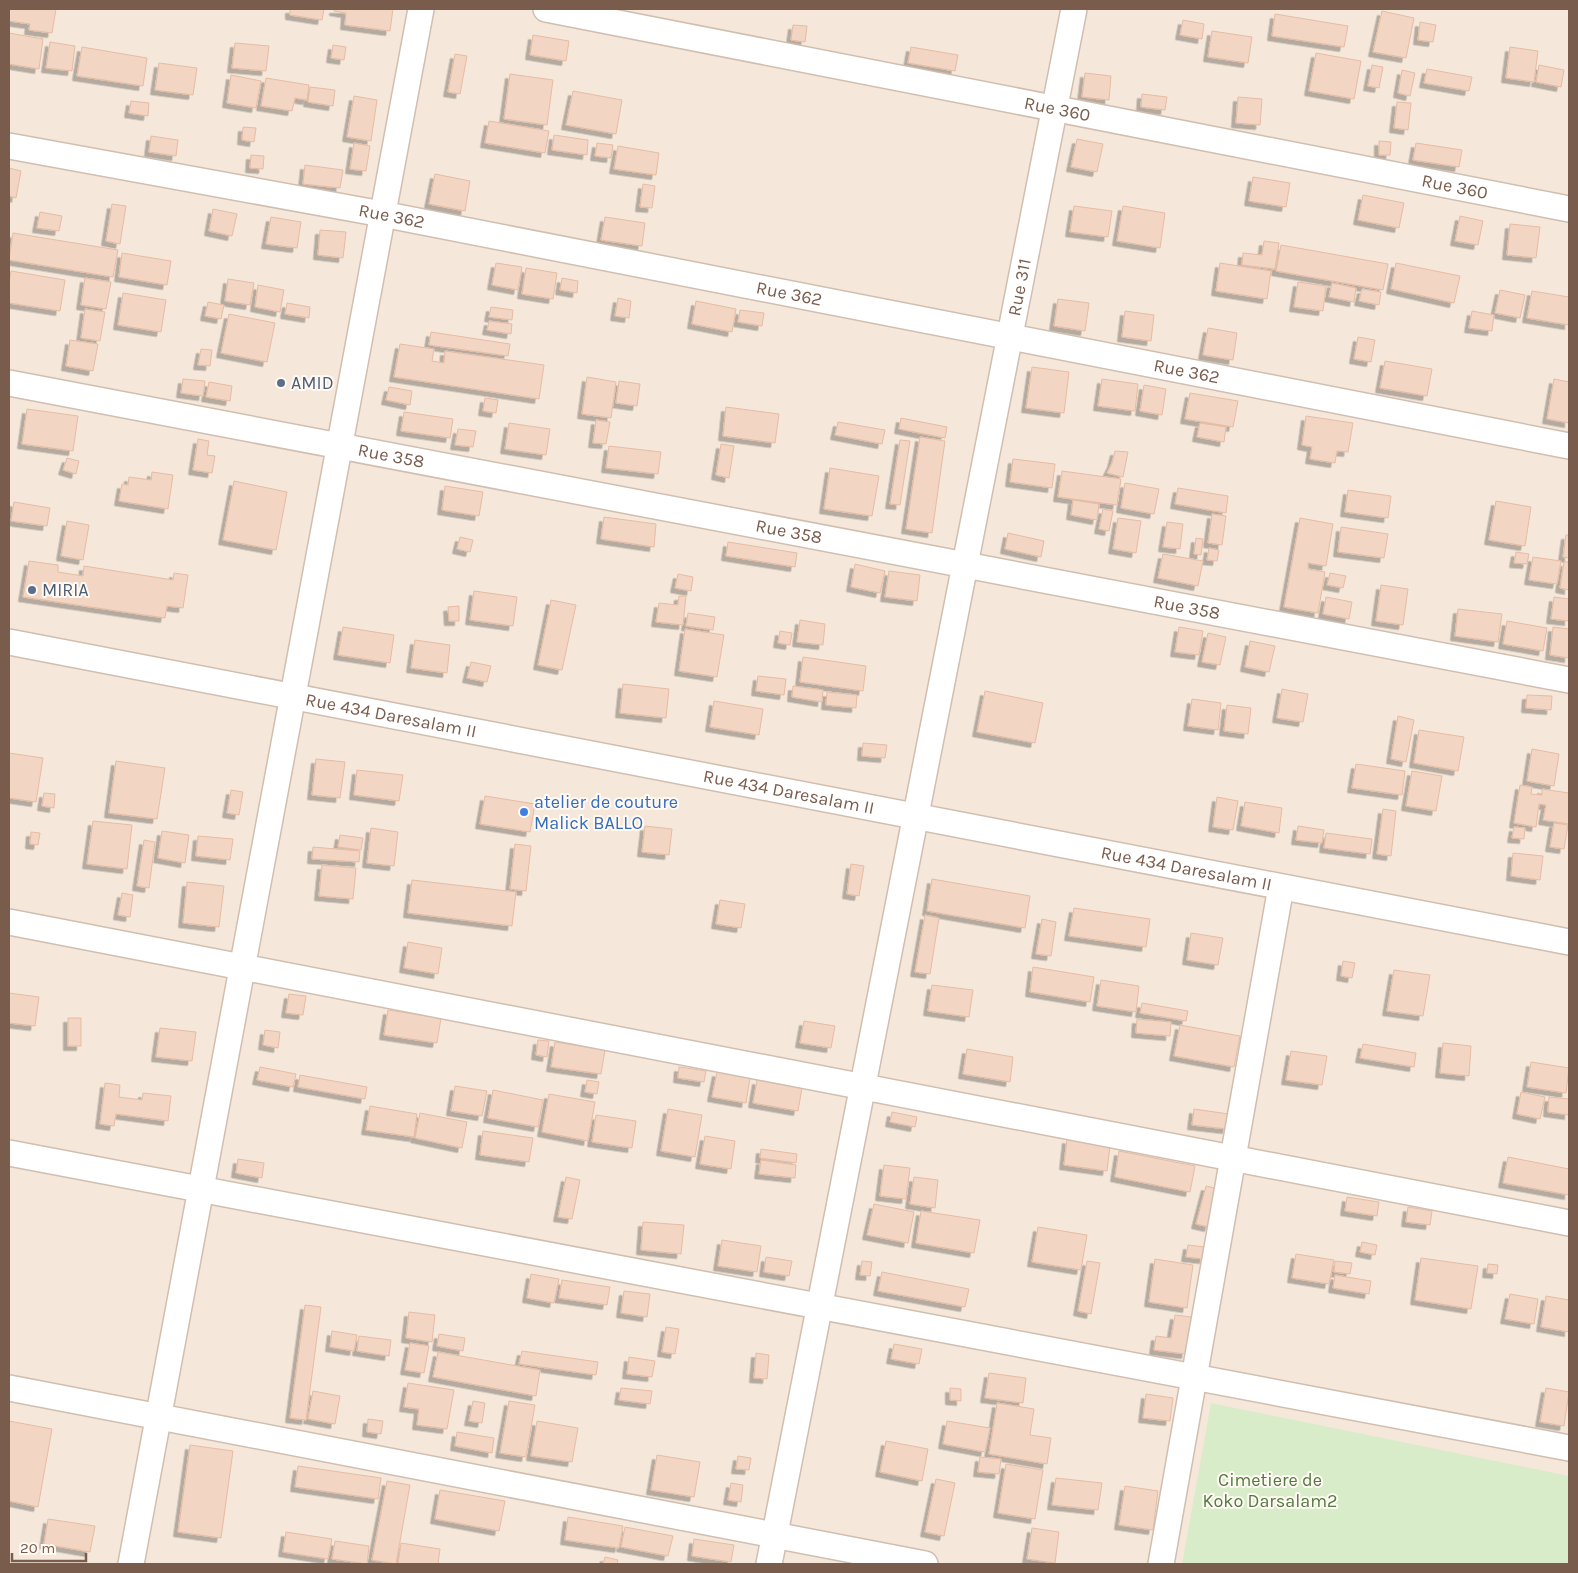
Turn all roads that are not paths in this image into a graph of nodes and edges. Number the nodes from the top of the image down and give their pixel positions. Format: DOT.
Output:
graph roads {
  1 [pos="421,9"];
  2 [pos="546,9"];
  3 [pos="1074,9"];
  4 [pos="1055,109"];
  5 [pos="9,146"];
  6 [pos="1569,209"];
  7 [pos="382,214"];
  8 [pos="1010,336"];
  9 [pos="9,383"];
  10 [pos="339,446"];
  11 [pos="1569,446"];
  12 [pos="965,565"];
  13 [pos="9,642"];
  14 [pos="1569,680"];
  15 [pos="293,697"];
  16 [pos="916,816"];
  17 [pos="1281,887"];
  18 [pos="9,922"];
  19 [pos="1569,942"];
  20 [pos="242,967"];
  21 [pos="863,1087"];
  22 [pos="9,1153"];
  23 [pos="1233,1158"];
  24 [pos="201,1189"];
  25 [pos="1569,1224"];
  26 [pos="820,1306"];
  27 [pos="1194,1377"];
  28 [pos="9,1388"];
  29 [pos="158,1417"];
  30 [pos="1569,1448"];
  31 [pos="775,1535"];
  32 [pos="131,1564"];
  33 [pos="769,1564"];
  34 [pos="925,1564"];
  35 [pos="1161,1564"];
  1 -- 7 [label="street"];
  2 -- 4 [label="street, Rue 360"];
  3 -- 4 [label="street, Rue 311"];
  4 -- 6 [label="street, Rue 360"];
  4 -- 8 [label="street, Rue 311"];
  5 -- 7 [label="street, Rue 362"];
  7 -- 8 [label="street, Rue 362"];
  7 -- 10 [label="street"];
  8 -- 11 [label="street, Rue 362"];
  8 -- 12 [label="street, Rue 311"];
  9 -- 10 [label="street, Rue 358"];
  10 -- 12 [label="street, Rue 358"];
  10 -- 15 [label="street"];
  12 -- 14 [label="street, Rue 358"];
  12 -- 16 [label="street, Rue 311"];
  13 -- 15 [label="street, Rue 434 Daresalam II"];
  15 -- 16 [label="street, Rue 434 Daresalam II"];
  15 -- 20 [label="street"];
  16 -- 17 [label="street, Rue 434 Daresalam II"];
  16 -- 21 [label="street, Rue 311"];
  17 -- 19 [label="street, Rue 434 Daresalam II"];
  17 -- 23 [label="street"];
  18 -- 20 [label="street"];
  20 -- 21 [label="street"];
  20 -- 24 [label="street"];
  21 -- 23 [label="street"];
  21 -- 26 [label="street, Rue 311"];
  22 -- 24 [label="street"];
  23 -- 25 [label="street"];
  23 -- 27 [label="street"];
  24 -- 26 [label="street"];
  24 -- 29 [label="street"];
  26 -- 27 [label="street"];
  26 -- 31 [label="street, Rue 311"];
  27 -- 30 [label="street"];
  27 -- 35 [label="street"];
  28 -- 29 [label="street"];
  29 -- 31 [label="street"];
  29 -- 32 [label="street"];
  31 -- 33 [label="street, Rue 311"];
  31 -- 34 [label="street"];
}
